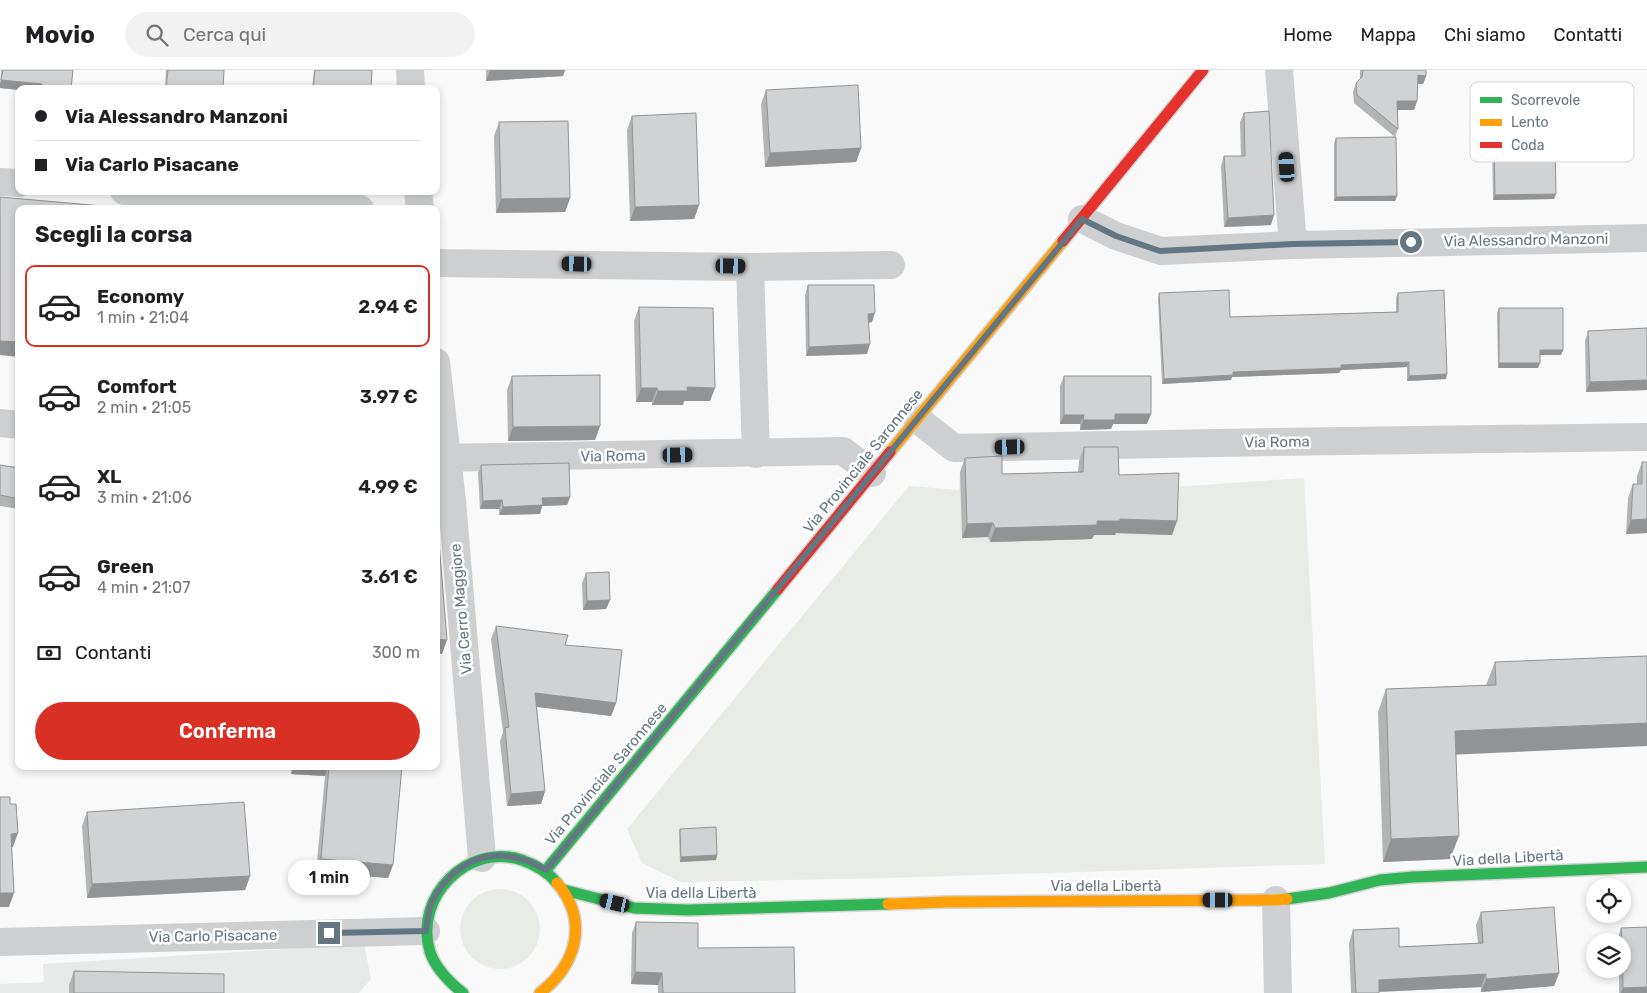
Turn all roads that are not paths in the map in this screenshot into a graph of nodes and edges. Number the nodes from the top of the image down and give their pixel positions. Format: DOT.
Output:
graph roads {
  1 [pos="410,70"];
  2 [pos="1203,70"];
  3 [pos="1279,70"];
  4 [pos="411,85"];
  5 [pos="0,182"];
  6 [pos="15,184"];
  7 [pos="176,195"];
  8 [pos="308,205"];
  9 [pos="1082,219"];
  10 [pos="1647,238"];
  11 [pos="1293,244"];
  12 [pos="440,263"];
  13 [pos="891,265"];
  14 [pos="750,267"];
  15 [pos="917,418"];
  16 [pos="0,423"];
  17 [pos="15,425"];
  18 [pos="1647,438"];
  19 [pos="440,439"];
  20 [pos="756,454"];
  21 [pos="441,458"];
  22 [pos="872,473"];
  23 [pos="482,858"];
  24 [pos="1647,866"];
  25 [pos="546,870"];
  26 [pos="564,890"];
  27 [pos="1276,900"];
  28 [pos="426,931"];
  29 [pos="0,942"];
  30 [pos="446,988"];
  31 [pos="463,993"];
  32 [pos="540,993"];
  33 [pos="1278,993"];
  1 -- 4 [label="street"];
  2 -- 9 [label="main road, Via Provinciale Saronnese"];
  3 -- 11 [label="street"];
  5 -- 6 [label="street"];
  7 -- 8 [label="street"];
  9 -- 11 [label="street, Via Alessandro Manzoni"];
  9 -- 15 [label="main road, Via Provinciale Saronnese"];
  10 -- 11 [label="street, Via Alessandro Manzoni"];
  12 -- 14 [label="street"];
  13 -- 14 [label="street"];
  14 -- 20 [label="street"];
  15 -- 18 [label="street, Via Roma"];
  15 -- 22 [label="main road, Via Provinciale Saronnese"];
  16 -- 17 [label="street"];
  19 -- 21 [label="street, Via Cerro Maggiore"];
  20 -- 21 [label="street, Via Roma"];
  20 -- 22 [label="street, Via Roma"];
  21 -- 23 [label="street, Via Cerro Maggiore"];
  22 -- 25 [label="main road, Via Provinciale Saronnese"];
  23 -- 25 [label="main road"];
  23 -- 28 [label="main road"];
  24 -- 27 [label="main road, Via della Libertà"];
  25 -- 26 [label="main road"];
  26 -- 27 [label="main road, Via della Libertà"];
  26 -- 32 [label="main road"];
  27 -- 33 [label="street"];
  28 -- 29 [label="street, Via Carlo Pisacane"];
  28 -- 30 [label="main road"];
  30 -- 31 [label="main road"];
}
